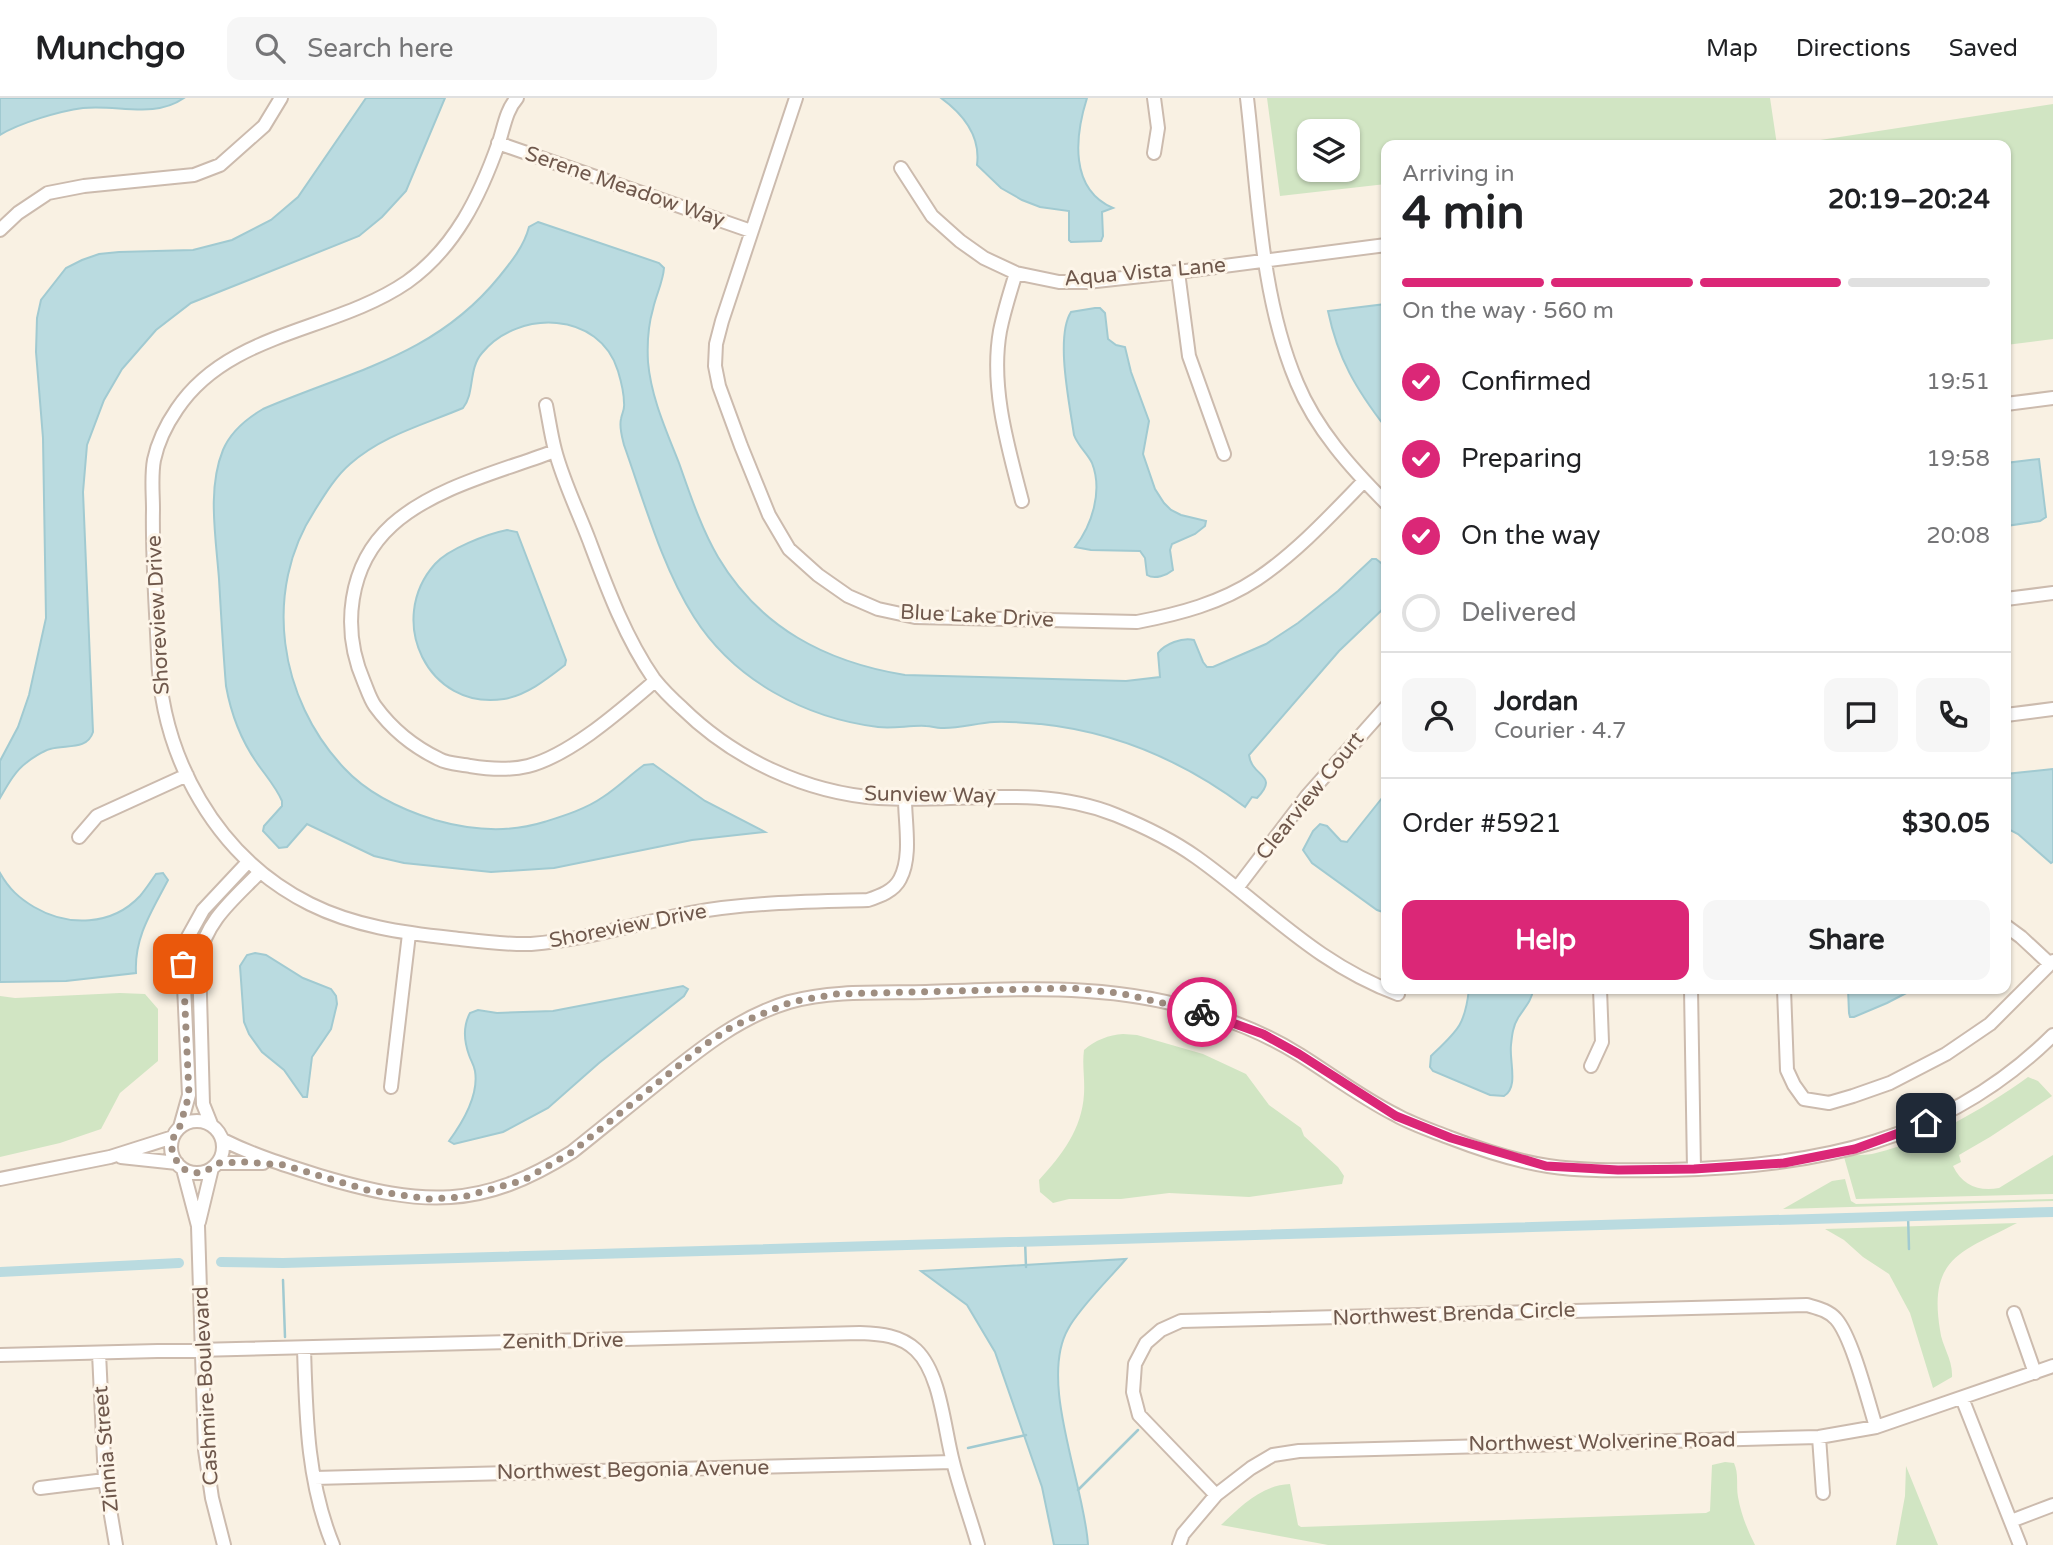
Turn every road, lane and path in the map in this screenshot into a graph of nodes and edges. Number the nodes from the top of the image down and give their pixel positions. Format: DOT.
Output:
graph roads {
  1 [pos="281,98"];
  2 [pos="517,98"];
  3 [pos="796,98"];
  4 [pos="1154,98"];
  5 [pos="1247,98"];
  6 [pos="498,144"];
  7 [pos="1154,153"];
  8 [pos="901,169"];
  9 [pos="0,230"];
  10 [pos="751,231"];
  11 [pos="1381,246"];
  12 [pos="1266,259"];
  13 [pos="1178,272"];
  14 [pos="1016,273"];
  15 [pos="2053,398"];
  16 [pos="2011,403"];
  17 [pos="546,405"];
  18 [pos="555,451"];
  19 [pos="1224,454"];
  20 [pos="1364,481"];
  21 [pos="1381,498"];
  22 [pos="1022,502"];
  23 [pos="2053,593"];
  24 [pos="2011,598"];
  25 [pos="655,681"];
  26 [pos="2053,709"];
  27 [pos="1381,713"];
  28 [pos="2011,714"];
  29 [pos="187,775"];
  30 [pos="905,799"];
  31 [pos="79,837"];
  32 [pos="248,862"];
  33 [pos="260,872"];
  34 [pos="1237,888"];
  35 [pos="2011,930"];
  36 [pos="409,934"];
  37 [pos="2051,963"];
  38 [pos="1381,988"];
  39 [pos="1600,994"];
  40 [pos="1691,994"];
  41 [pos="1784,994"];
  42 [pos="201,1030"];
  43 [pos="186,1031"];
  44 [pos="2053,1035"];
  45 [pos="1591,1066"];
  46 [pos="391,1087"];
  47 [pos="211,1124"];
  48 [pos="176,1131"];
  49 [pos="223,1140"];
  50 [pos="110,1157"];
  51 [pos="215,1165"];
  52 [pos="284,1165"];
  53 [pos="180,1166"];
  54 [pos="1694,1169"];
  55 [pos="0,1179"];
  56 [pos="198,1226"];
  57 [pos="2014,1313"];
  58 [pos="304,1348"];
  59 [pos="202,1349"];
  60 [pos="99,1353"];
  61 [pos="0,1355"];
  62 [pos="2053,1366"];
  63 [pos="2035,1373"];
  64 [pos="1962,1398"];
  65 [pos="1876,1427"];
  66 [pos="1819,1437"];
  67 [pos="953,1462"];
  68 [pos="314,1478"];
  69 [pos="105,1480"];
  70 [pos="40,1488"];
  71 [pos="1823,1493"];
  72 [pos="1216,1494"];
  73 [pos="2053,1505"];
  74 [pos="2011,1521"];
  75 [pos="116,1545"];
  76 [pos="224,1545"];
  77 [pos="333,1545"];
  78 [pos="978,1545"];
  79 [pos="1179,1545"];
  80 [pos="2020,1545"];
  1 -- 9 [label="street"];
  2 -- 6 [label="street, Shoreview Drive"];
  3 -- 10 [label="street, Blue Lake Drive"];
  4 -- 7 [label="street"];
  5 -- 12 [label="street"];
  6 -- 10 [label="street, Serene Meadow Way"];
  6 -- 29 [label="street, Shoreview Drive"];
  8 -- 14 [label="street, Aqua Vista Lane"];
  10 -- 20 [label="street, Blue Lake Drive"];
  11 -- 12 [label="street, Aqua Vista Lane"];
  12 -- 13 [label="street, Aqua Vista Lane"];
  12 -- 20 [label="street"];
  13 -- 14 [label="street, Aqua Vista Lane"];
  13 -- 19 [label="street"];
  14 -- 22 [label="street"];
  15 -- 16 [label="street"];
  17 -- 18 [label="street, Sunview Way"];
  18 -- 25 [label="street, Sunview Way"];
  18 -- 25 [label="street"];
  20 -- 21 [label="street"];
  23 -- 24 [label="street"];
  25 -- 30 [label="street, Sunview Way"];
  26 -- 28 [label="street"];
  27 -- 34 [label="street, Clearview Court"];
  29 -- 31 [label="street"];
  29 -- 32 [label="street, Shoreview Drive"];
  30 -- 34 [label="street, Sunview Way"];
  30 -- 36 [label="street, Shoreview Drive"];
  32 -- 33 [label="street, Shoreview Drive"];
  32 -- 43 [label="street"];
  33 -- 36 [label="street, Shoreview Drive"];
  33 -- 42 [label="street"];
  34 -- 38 [label="street, Sunview Way"];
  35 -- 37 [label="street"];
  36 -- 46 [label="street"];
  37 -- 41 [label="street"];
  39 -- 45 [label="street"];
  40 -- 54 [label="street"];
  42 -- 43 [label="street"];
  42 -- 47 [label="street"];
  43 -- 48 [label="street"];
  44 -- 54 [label="street"];
  47 -- 48 [label="street"];
  47 -- 49 [label="street"];
  48 -- 50 [label="street"];
  48 -- 53 [label="street"];
  49 -- 51 [label="street"];
  49 -- 52 [label="street"];
  50 -- 53 [label="street"];
  50 -- 55 [label="street"];
  51 -- 52 [label="street"];
  51 -- 53 [label="street"];
  51 -- 56 [label="street, Cashmire Boulevard"];
  52 -- 54 [label="street"];
  53 -- 56 [label="street, Cashmire Boulevard"];
  56 -- 59 [label="street, Cashmire Boulevard"];
  57 -- 63 [label="street"];
  58 -- 59 [label="street, Zenith Drive"];
  58 -- 67 [label="street, Zenith Drive"];
  58 -- 68 [label="street"];
  59 -- 60 [label="street, Zenith Drive"];
  59 -- 76 [label="street, Cashmire Boulevard"];
  60 -- 61 [label="street, Zenith Drive"];
  60 -- 69 [label="street, Zinnia Street"];
  62 -- 63 [label="street, Northwest Wolverine Road"];
  63 -- 64 [label="street, Northwest Wolverine Road"];
  64 -- 65 [label="street, Northwest Wolverine Road"];
  64 -- 74 [label="street"];
  65 -- 66 [label="street, Northwest Wolverine Road"];
  65 -- 72 [label="street, Northwest Brenda Circle"];
  66 -- 71 [label="street"];
  66 -- 72 [label="street, Northwest Wolverine Road"];
  67 -- 68 [label="street, Northwest Begonia Avenue"];
  67 -- 78 [label="street, Zenith Drive"];
  68 -- 77 [label="street"];
  69 -- 70 [label="street"];
  69 -- 75 [label="street, Zinnia Street"];
  72 -- 79 [label="street, Northwest Wolverine Road"];
  73 -- 74 [label="street"];
  74 -- 80 [label="street"];
}
